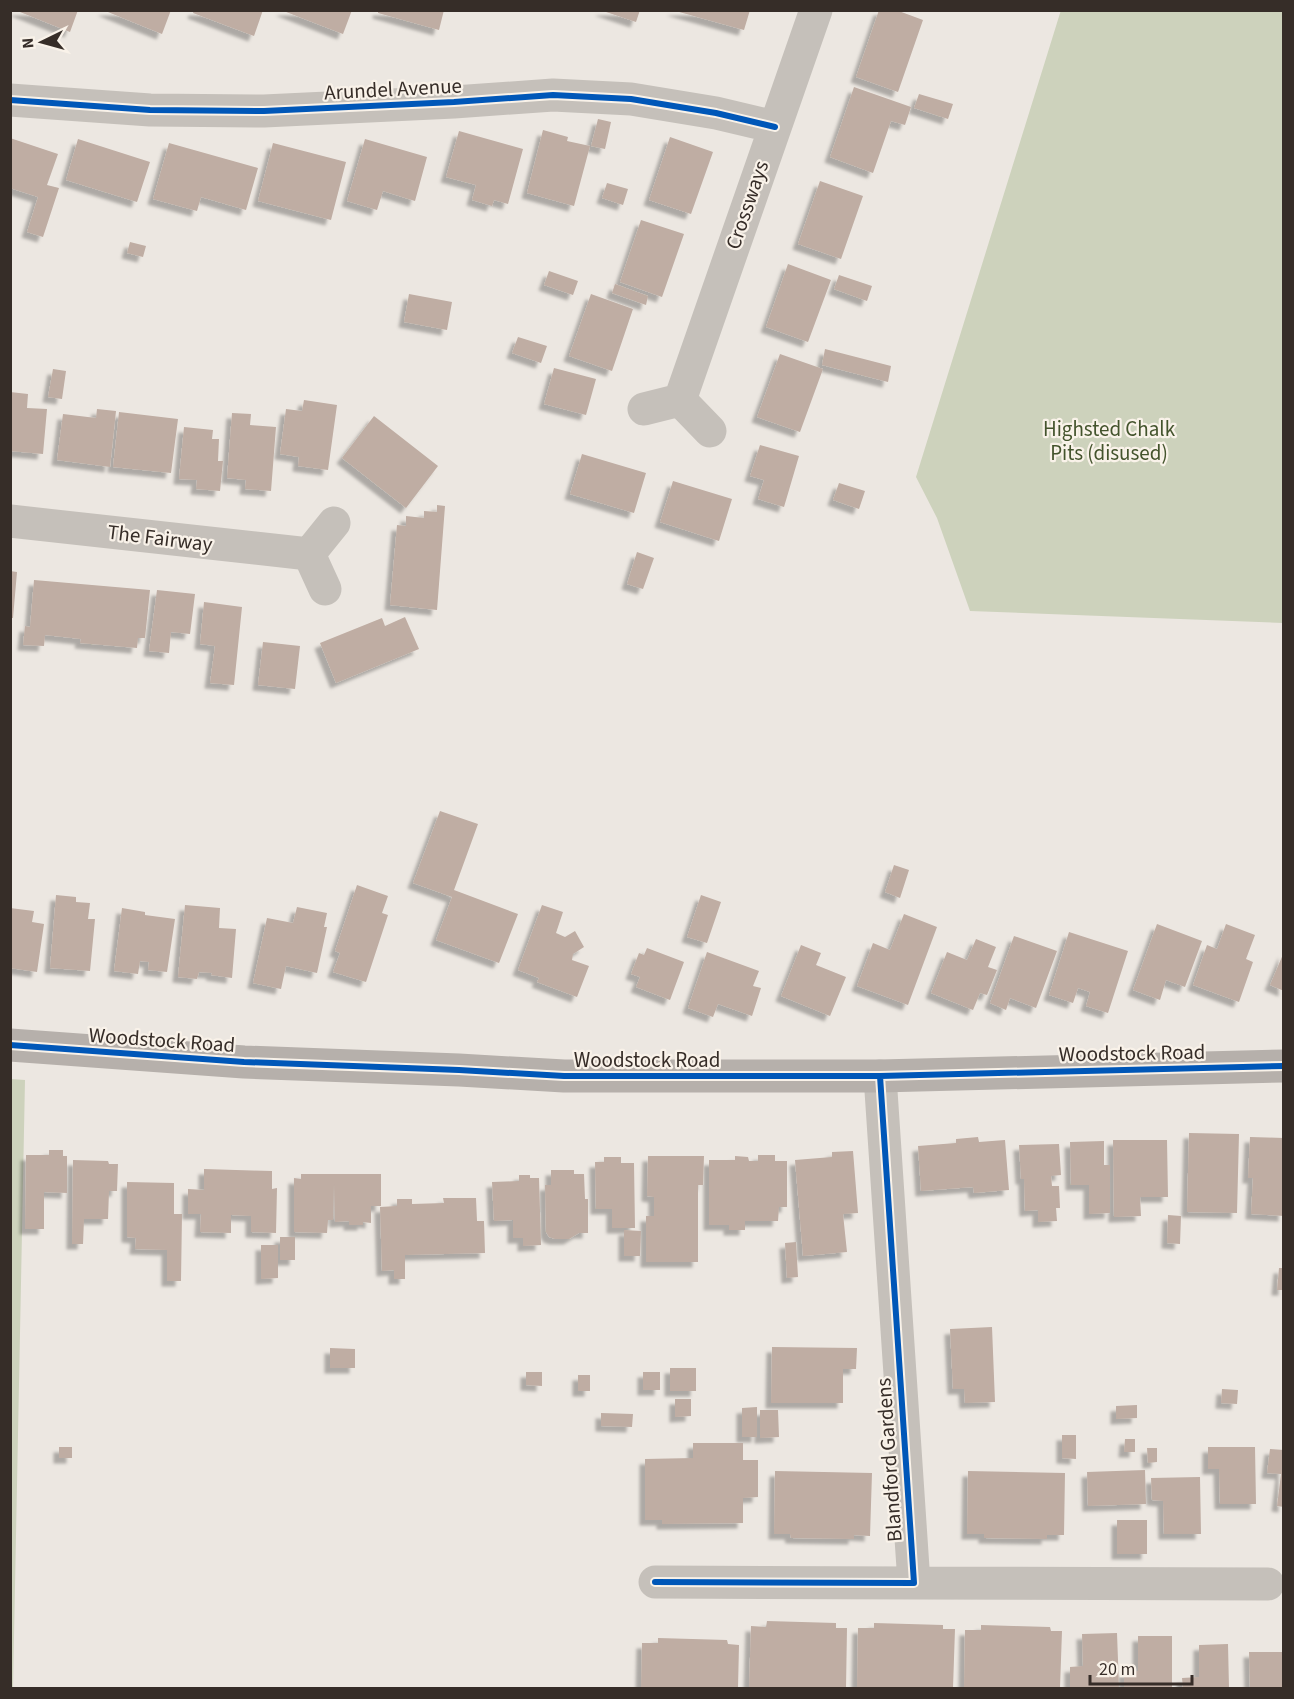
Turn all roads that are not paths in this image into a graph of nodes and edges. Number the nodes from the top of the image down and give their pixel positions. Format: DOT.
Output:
graph roads {
  1 [pos="816,10"];
  2 [pos="10,100"];
  3 [pos="775,127"];
  4 [pos="680,400"];
  5 [pos="644,409"];
  6 [pos="710,431"];
  7 [pos="10,521"];
  8 [pos="334,523"];
  9 [pos="309,554"];
  10 [pos="325,589"];
  11 [pos="10,1045"];
  12 [pos="1284,1066"];
  13 [pos="880,1076"];
  14 [pos="655,1582"];
  15 [pos="914,1583"];
  16 [pos="1268,1584"];
  1 -- 3 [label="street, Crossways"];
  2 -- 3 [label="street, Arundel Avenue"];
  3 -- 4 [label="street, Crossways"];
  4 -- 5 [label="street"];
  4 -- 6 [label="street"];
  7 -- 9 [label="street, The Fairway"];
  8 -- 9 [label="street"];
  9 -- 10 [label="street"];
  11 -- 13 [label="street, Woodstock Road"];
  12 -- 13 [label="street, Woodstock Road"];
  13 -- 15 [label="street, Blandford Gardens"];
  14 -- 15 [label="street"];
  15 -- 16 [label="street"];
}
